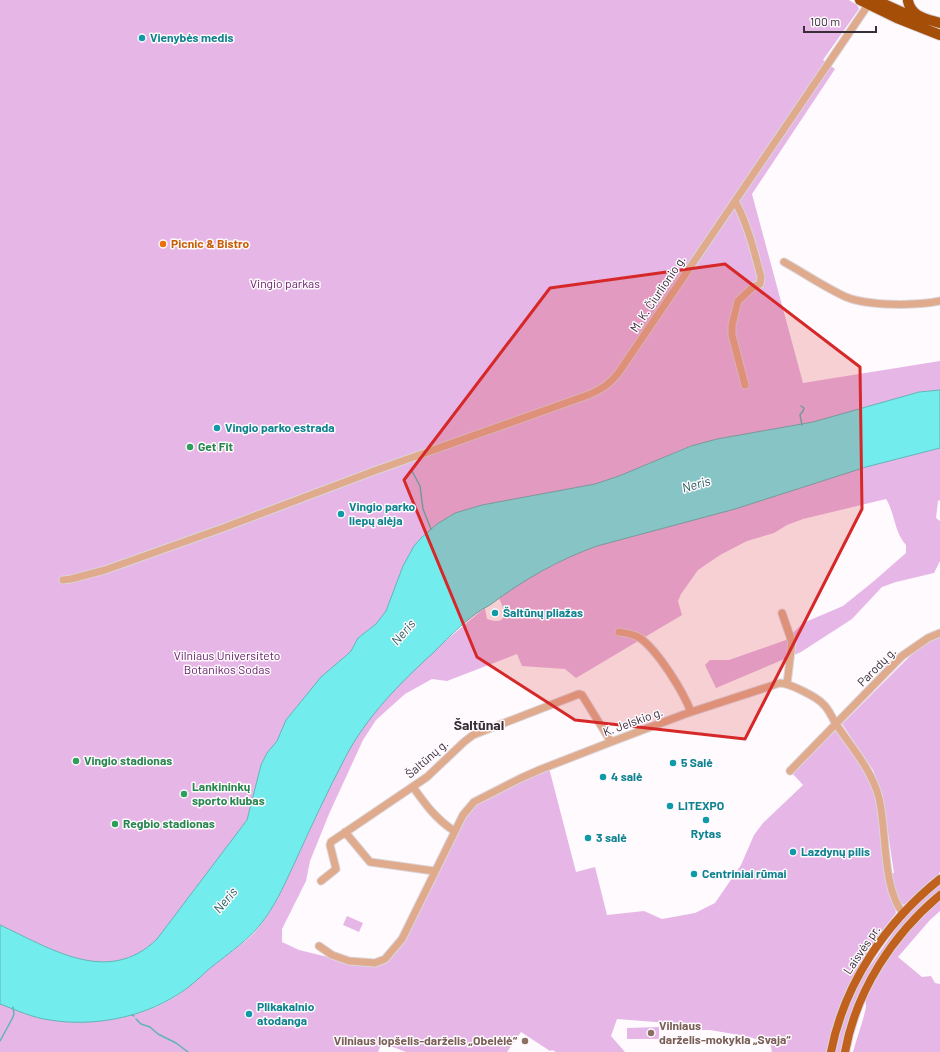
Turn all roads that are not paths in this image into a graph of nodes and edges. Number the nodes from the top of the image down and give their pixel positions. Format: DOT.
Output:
graph roads {
  1 [pos="908,1"];
  2 [pos="867,3"];
  3 [pos="899,15"];
  4 [pos="923,17"];
  5 [pos="940,23"];
  6 [pos="940,28"];
  7 [pos="940,35"];
  8 [pos="735,201"];
  9 [pos="784,262"];
  10 [pos="940,301"];
  11 [pos="745,385"];
  12 [pos="63,580"];
  13 [pos="782,613"];
  14 [pos="619,632"];
  15 [pos="940,632"];
  16 [pos="787,684"];
  17 [pos="691,712"];
  18 [pos="836,724"];
  19 [pos="611,742"];
  20 [pos="790,771"];
  21 [pos="413,787"];
  22 [pos="454,831"];
  23 [pos="344,832"];
  24 [pos="434,871"];
  25 [pos="940,879"];
  26 [pos="321,882"];
  27 [pos="940,895"];
  28 [pos="903,913"];
  29 [pos="319,946"];
  30 [pos="830,1052"];
  31 [pos="845,1052"];
  1 -- 3 [label="main road"];
  1 -- 4 [label="highway"];
  2 -- 3 [label="highway"];
  2 -- 8 [label="street, M. K. Čiurlionio g."];
  3 -- 6 [label="highway"];
  3 -- 7 [label="highway"];
  4 -- 5 [label="highway"];
  4 -- 6 [label="highway"];
  8 -- 11 [label="street"];
  8 -- 12 [label="street, M. K. Čiurlionio g."];
  9 -- 10 [label="street"];
  13 -- 16 [label="street"];
  14 -- 17 [label="street"];
  15 -- 18 [label="street, Parodų g."];
  16 -- 17 [label="street, K. Jelskio g."];
  16 -- 18 [label="street"];
  17 -- 19 [label="street, K. Jelskio g."];
  18 -- 20 [label="street, Parodų g."];
  18 -- 28 [label="street"];
  19 -- 21 [label="street, Šaltūnų g."];
  19 -- 22 [label="street, K. Jelskio g."];
  21 -- 22 [label="street"];
  21 -- 23 [label="street, Šaltūnų g."];
  22 -- 24 [label="street, K. Jelskio g."];
  23 -- 24 [label="street"];
  23 -- 26 [label="street, Šaltūnų g."];
  24 -- 29 [label="street, K. Jelskio g."];
  25 -- 28 [label="main road, Laisvės pr."];
  27 -- 31 [label="main road, Laisvės pr."];
  28 -- 30 [label="main road, Laisvės pr."];
}
